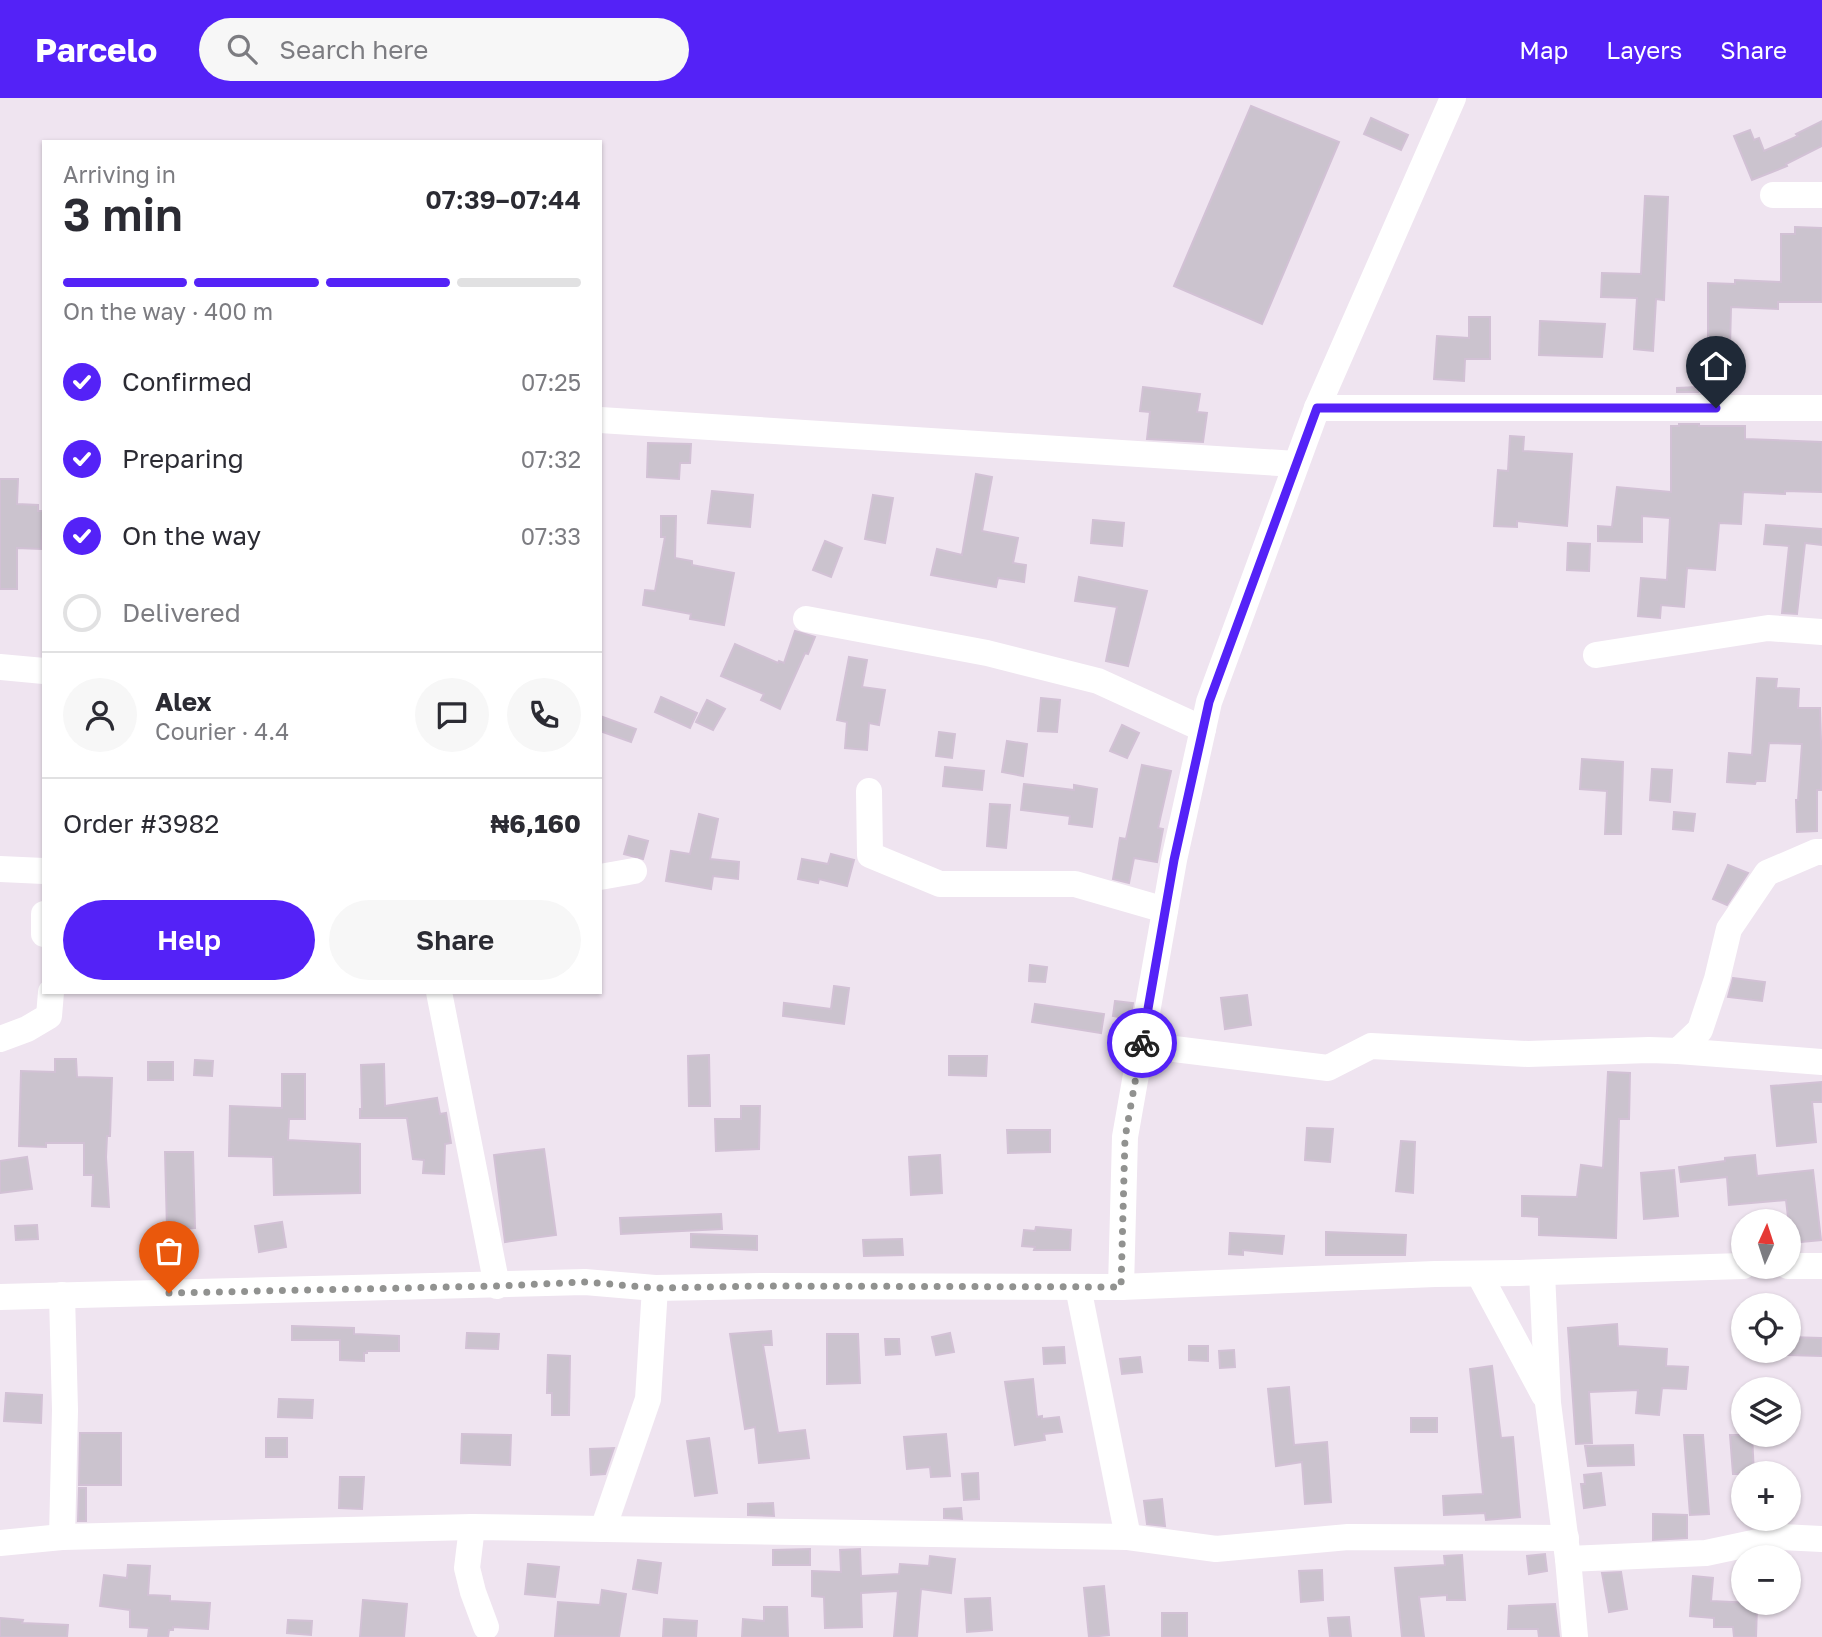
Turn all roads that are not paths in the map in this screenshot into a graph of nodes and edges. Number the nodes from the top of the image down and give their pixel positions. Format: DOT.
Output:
graph roads {
  1 [pos="1454,98"];
  2 [pos="1773,195"];
  3 [pos="1822,195"];
  4 [pos="1317,408"];
  5 [pos="1822,408"];
  6 [pos="602,421"];
  7 [pos="1296,464"];
  8 [pos="806,619"];
  9 [pos="1822,632"];
  10 [pos="1596,656"];
  11 [pos="0,667"];
  12 [pos="42,671"];
  13 [pos="1203,729"];
  14 [pos="869,791"];
  15 [pos="1822,852"];
  16 [pos="0,869"];
  17 [pos="42,870"];
  18 [pos="634,871"];
  19 [pos="602,877"];
  20 [pos="1165,910"];
  21 [pos="51,994"];
  22 [pos="439,994"];
  23 [pos="0,1039"];
  24 [pos="1142,1045"];
  25 [pos="1678,1051"];
  26 [pos="1822,1062"];
  27 [pos="1731,1266"];
  28 [pos="1801,1266"];
  29 [pos="1822,1266"];
  30 [pos="1542,1273"];
  31 [pos="1479,1274"];
  32 [pos="497,1286"];
  33 [pos="1078,1287"];
  34 [pos="1121,1287"];
  35 [pos="656,1288"];
  36 [pos="62,1295"];
  37 [pos="0,1297"];
  38 [pos="1548,1403"];
  39 [pos="472,1527"];
  40 [pos="603,1529"];
  41 [pos="62,1537"];
  42 [pos="1128,1537"];
  43 [pos="1822,1539"];
  44 [pos="0,1543"];
  45 [pos="1567,1549"];
  46 [pos="486,1627"];
  47 [pos="1575,1637"];
  1 -- 4 [label="street"];
  2 -- 3 [label="street"];
  4 -- 5 [label="street"];
  4 -- 7 [label="street"];
  6 -- 7 [label="street"];
  7 -- 13 [label="street"];
  8 -- 13 [label="street"];
  9 -- 10 [label="street"];
  11 -- 12 [label="street"];
  13 -- 20 [label="street"];
  14 -- 20 [label="street"];
  15 -- 25 [label="street"];
  16 -- 17 [label="street"];
  18 -- 19 [label="street"];
  20 -- 24 [label="street"];
  21 -- 23 [label="street"];
  22 -- 32 [label="street"];
  24 -- 25 [label="street"];
  24 -- 34 [label="street"];
  25 -- 26 [label="street"];
  27 -- 30 [label="street"];
  28 -- 29 [label="street"];
  30 -- 31 [label="street"];
  30 -- 38 [label="street"];
  31 -- 34 [label="street"];
  31 -- 38 [label="street"];
  32 -- 35 [label="street"];
  32 -- 36 [label="street"];
  33 -- 34 [label="street"];
  33 -- 35 [label="street"];
  33 -- 42 [label="street"];
  35 -- 40 [label="street"];
  36 -- 37 [label="street"];
  36 -- 41 [label="street"];
  38 -- 45 [label="street"];
  39 -- 40 [label="street"];
  39 -- 41 [label="street"];
  39 -- 46 [label="street"];
  40 -- 42 [label="street"];
  41 -- 44 [label="street"];
  42 -- 45 [label="street"];
  43 -- 45 [label="street"];
  45 -- 47 [label="street"];
}
